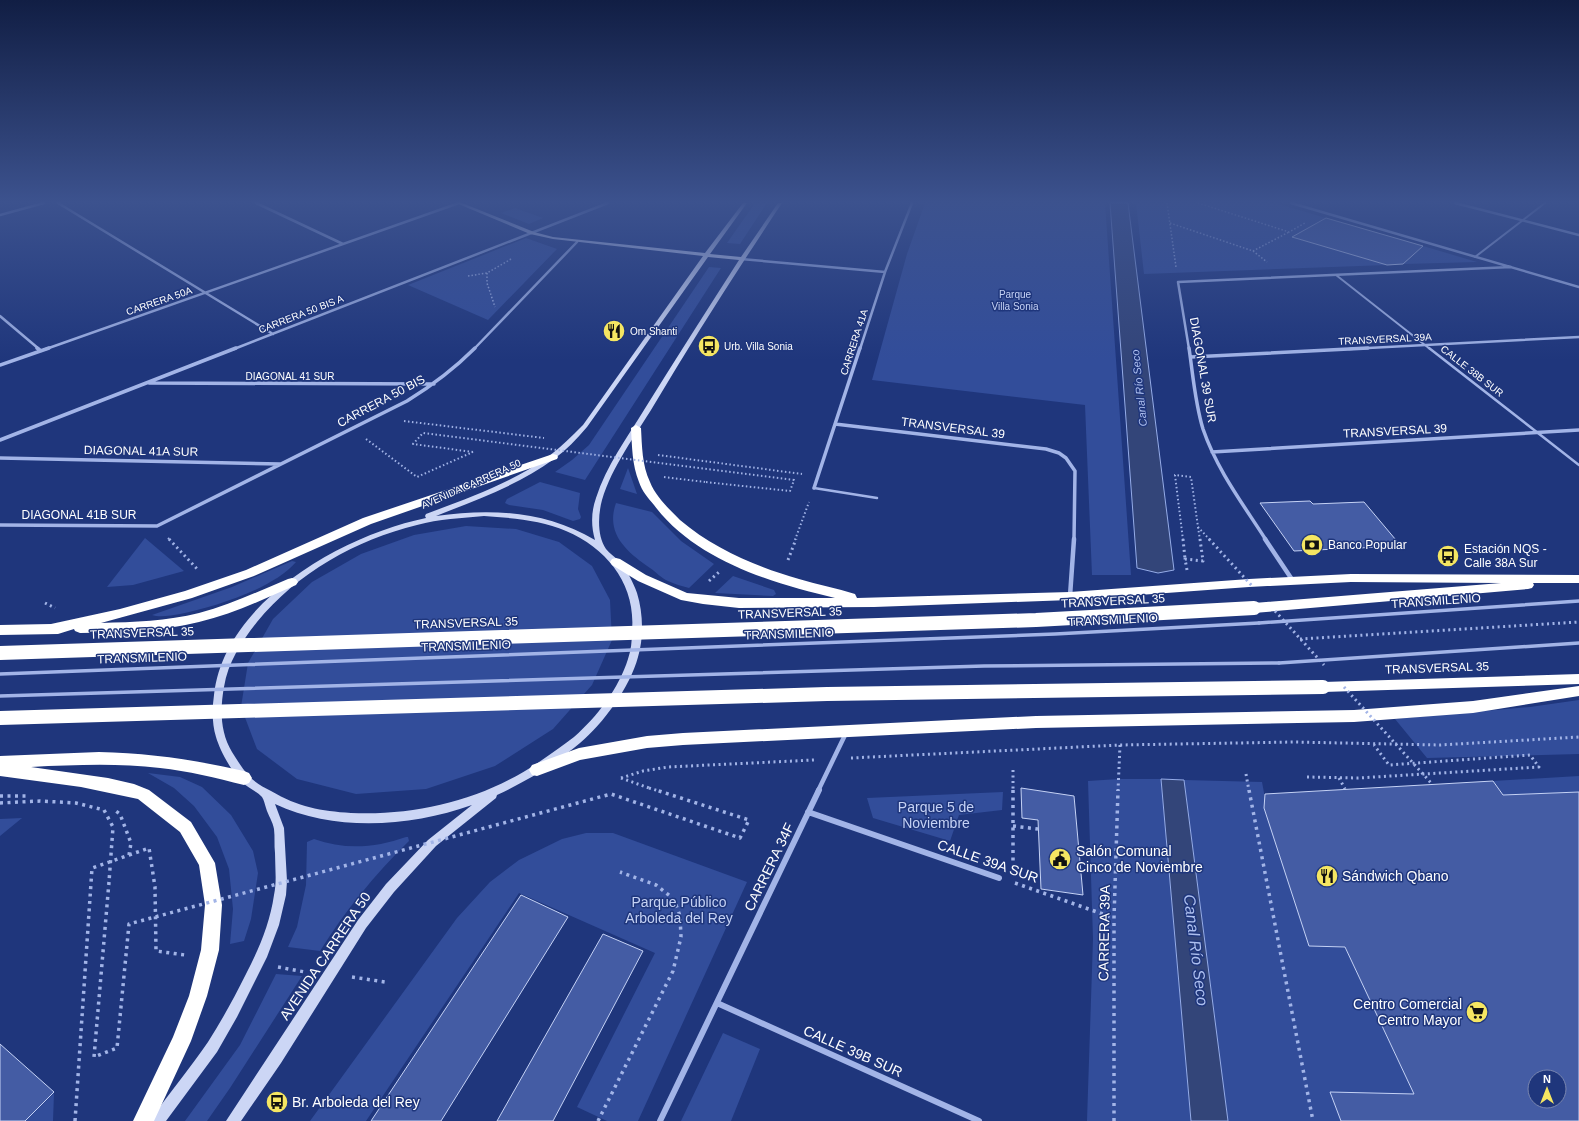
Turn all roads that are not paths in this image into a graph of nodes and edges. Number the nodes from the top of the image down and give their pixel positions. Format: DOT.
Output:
graph roads {
  1 [pos="144,255"];
  2 [pos="311,255"];
  3 [pos="473,255"];
  4 [pos="564,255"];
  5 [pos="700,255"];
  6 [pos="744,255"];
  7 [pos="892,255"];
  8 [pos="1469,255"];
  9 [pos="706,256"];
  10 [pos="1475,257"];
  11 [pos="741,259"];
  12 [pos="1511,267"];
  13 [pos="885,272"];
  14 [pos="1336,275"];
  15 [pos="1579,287"];
  16 [pos="206,293"];
  17 [pos="0,316"];
  18 [pos="273,334"];
  19 [pos="1579,337"];
  20 [pos="1425,344"];
  21 [pos="41,350"];
  22 [pos="1191,357"];
  23 [pos="0,365"];
  24 [pos="146,383"];
  25 [pos="435,384"];
  26 [pos="835,424"];
  27 [pos="636,428"];
  28 [pos="1579,430"];
  29 [pos="1538,433"];
  30 [pos="0,440"];
  31 [pos="1212,452"];
  32 [pos="553,457"];
  33 [pos="0,458"];
  34 [pos="281,464"];
  35 [pos="1579,465"];
  36 [pos="814,488"];
  37 [pos="877,498"];
  38 [pos="412,524"];
  39 [pos="0,525"];
  40 [pos="157,526"];
  41 [pos="602,548"];
  42 [pos="616,562"];
  43 [pos="1579,580"];
  44 [pos="1293,581"];
  45 [pos="292,582"];
  46 [pos="1070,596"];
  47 [pos="1579,601"];
  48 [pos="874,602"];
  49 [pos="51,629"];
  50 [pos="0,630"];
  51 [pos="1579,644"];
  52 [pos="0,653"];
  53 [pos="0,674"];
  54 [pos="1579,679"];
  55 [pos="1579,692"];
  56 [pos="0,696"];
  57 [pos="0,718"];
  58 [pos="847,730"];
  59 [pos="0,762"];
  60 [pos="0,770"];
  61 [pos="537,770"];
  62 [pos="244,778"];
  63 [pos="496,792"];
  64 [pos="266,795"];
  65 [pos="808,812"];
  66 [pos="999,878"];
  67 [pos="717,1003"];
  68 [pos="143,1121"];
  69 [pos="158,1121"];
  70 [pos="233,1121"];
  71 [pos="660,1121"];
  72 [pos="980,1121"];
  1 -- 16 [label="street"];
  2 -- 16 [label="street, CARRERA 50A"];
  3 -- 18 [label="street, CARRERA 50 BIS A"];
  4 -- 25 [label="street, CARRERA 50 BIS"];
  5 -- 9 [label="main road"];
  6 -- 11 [label="main road"];
  7 -- 13 [label="street, CARRERA 41A"];
  8 -- 10 [label="street"];
  9 -- 11 [label="main road"];
  9 -- 32 [label="main road, AVENIDA CARRERA 50"];
  10 -- 12 [label="street"];
  11 -- 13 [label="street"];
  11 -- 27 [label="main road"];
  12 -- 14 [label="street"];
  12 -- 15 [label="street"];
  13 -- 26 [label="street, CARRERA 41A"];
  14 -- 20 [label="lane, CALLE 38B SUR"];
  14 -- 22 [label="street, DIAGONAL 39 SUR"];
  16 -- 18 [label="street"];
  16 -- 21 [label="street, CARRERA 50A"];
  17 -- 21 [label="street"];
  18 -- 24 [label="street, CARRERA 50 BIS A"];
  19 -- 20 [label="street, TRANSVERSAL 39A"];
  20 -- 22 [label="street, TRANSVERSAL 39A"];
  20 -- 29 [label="lane, CALLE 38B SUR"];
  21 -- 23 [label="street, CARRERA 50A"];
  22 -- 31 [label="street, DIAGONAL 39 SUR"];
  24 -- 25 [label="street, DIAGONAL 41 SUR"];
  24 -- 30 [label="street, CARRERA 50 BIS A"];
  25 -- 34 [label="street, CARRERA 50 BIS"];
  26 -- 36 [label="street, CARRERA 41A"];
  26 -- 46 [label="street, TRANSVERSAL 39"];
  27 -- 41 [label="main road"];
  27 -- 48 [label="highway"];
  28 -- 29 [label="street, TRANSVERSAL 39"];
  29 -- 31 [label="street, TRANSVERSAL 39"];
  29 -- 35 [label="lane, CALLE 38B SUR"];
  31 -- 44 [label="street, DIAGONAL 39 SUR"];
  32 -- 38 [label="main road, AVENIDA CARRERA 50"];
  32 -- 49 [label="highway"];
  33 -- 34 [label="street, DIAGONAL 41A SUR"];
  34 -- 40 [label="street, CARRERA 50 BIS"];
  36 -- 37 [label="lane"];
  38 -- 41 [label="main road"];
  38 -- 45 [label="main road"];
  39 -- 40 [label="street, DIAGONAL 41B SUR"];
  41 -- 42 [label="main road"];
  42 -- 48 [label="highway"];
  42 -- 61 [label="main road"];
  43 -- 44 [label="highway"];
  43 -- 52 [label="highway, TRANSVERSAL 35, bridge"];
  44 -- 46 [label="highway"];
  45 -- 49 [label="highway"];
  45 -- 62 [label="main road"];
  46 -- 48 [label="highway"];
  47 -- 53 [label="lane, TRANSMILENIO, bridge"];
  49 -- 50 [label="highway"];
  51 -- 56 [label="lane, bridge"];
  54 -- 57 [label="highway, TRANSVERSAL 35, bridge"];
  55 -- 58 [label="highway"];
  58 -- 61 [label="highway"];
  58 -- 65 [label="street, CARRERA 34F"];
  59 -- 62 [label="highway"];
  60 -- 68 [label="highway"];
  61 -- 63 [label="main road"];
  62 -- 64 [label="main road"];
  63 -- 64 [label="main road"];
  63 -- 70 [label="main road, AVENIDA CARRERA 50"];
  64 -- 69 [label="main road"];
  65 -- 66 [label="street, CALLE 39A SUR"];
  65 -- 67 [label="street, CARRERA 34F"];
  67 -- 71 [label="street, CARRERA 34F"];
  67 -- 72 [label="street, CALLE 39B SUR"];
}
